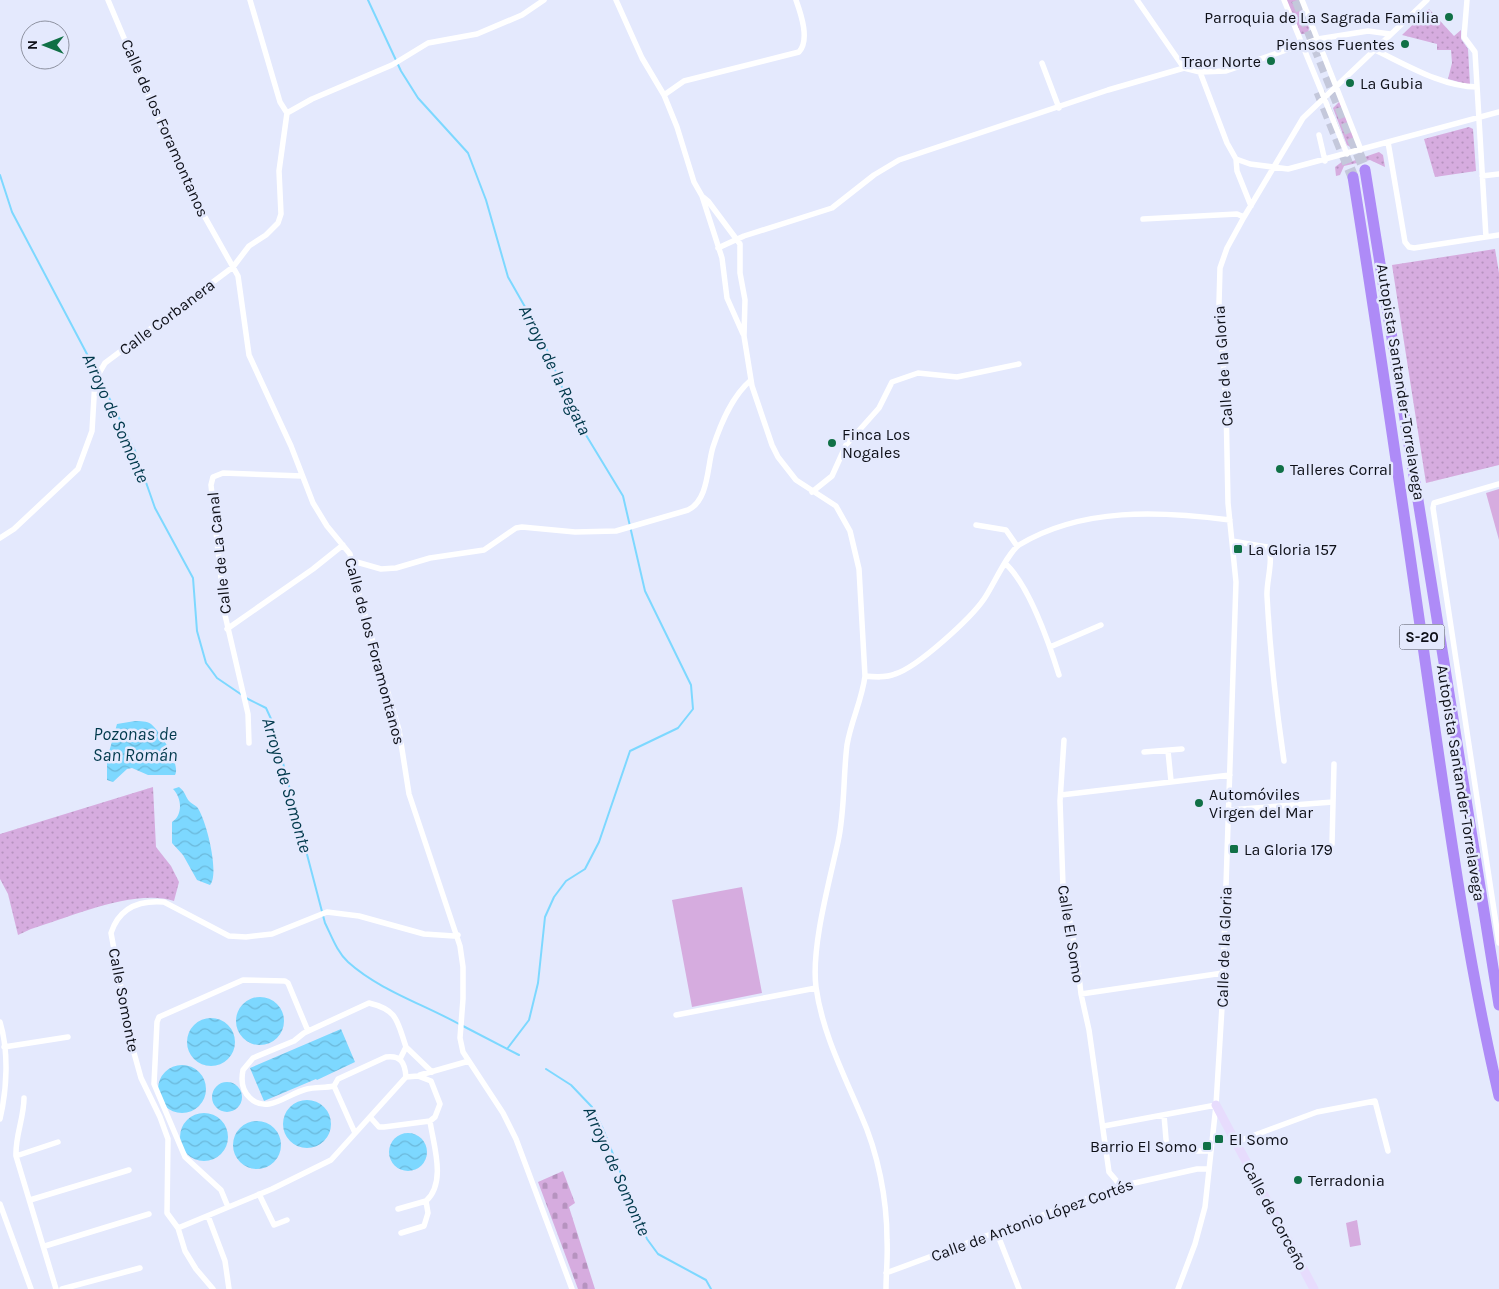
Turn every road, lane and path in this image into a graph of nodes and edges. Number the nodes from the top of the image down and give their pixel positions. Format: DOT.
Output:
graph roads {
  1 [pos="108,0"];
  2 [pos="250,0"];
  3 [pos="544,0"];
  4 [pos="615,0"];
  5 [pos="796,0"];
  6 [pos="1137,0"];
  7 [pos="1284,0"];
  8 [pos="1302,0"];
  9 [pos="1427,0"];
  10 [pos="1467,0"];
  11 [pos="1390,34"];
  12 [pos="1318,39"];
  13 [pos="1303,44"];
  14 [pos="1374,49"];
  15 [pos="1042,63"];
  16 [pos="1184,68"];
  17 [pos="1200,72"];
  18 [pos="1337,85"];
  19 [pos="1477,87"];
  20 [pos="664,95"];
  21 [pos="1325,96"];
  22 [pos="1059,108"];
  23 [pos="1499,112"];
  24 [pos="286,113"];
  25 [pos="1479,117"];
  26 [pos="1319,135"];
  27 [pos="1388,142"];
  28 [pos="1361,150"];
  29 [pos="1347,154"];
  30 [pos="1236,159"];
  31 [pos="1325,161"];
  32 [pos="1274,167"];
  33 [pos="1365,170"];
  34 [pos="1499,174"];
  35 [pos="1482,176"];
  36 [pos="1353,177"];
  37 [pos="702,196"];
  38 [pos="1250,206"];
  39 [pos="1244,217"];
  40 [pos="1143,219"];
  41 [pos="1499,235"];
  42 [pos="1486,237"];
  43 [pos="738,239"];
  44 [pos="718,248"];
  45 [pos="233,267"];
  46 [pos="744,336"];
  47 [pos="1019,364"];
  48 [pos="751,380"];
  49 [pos="302,476"];
  50 [pos="1499,484"];
  51 [pos="812,492"];
  52 [pos="1230,520"];
  53 [pos="976,526"];
  54 [pos="0,538"];
  55 [pos="1232,541"];
  56 [pos="343,546"];
  57 [pos="1017,546"];
  58 [pos="353,561"];
  59 [pos="1006,564"];
  60 [pos="1101,625"];
  61 [pos="227,629"];
  62 [pos="1050,647"];
  63 [pos="865,676"];
  64 [pos="1059,676"];
  65 [pos="1064,740"];
  66 [pos="249,743"];
  67 [pos="1182,749"];
  68 [pos="1168,751"];
  69 [pos="1144,752"];
  70 [pos="1284,761"];
  71 [pos="1334,764"];
  72 [pos="1230,775"];
  73 [pos="1171,781"];
  74 [pos="1061,795"];
  75 [pos="1333,802"];
  76 [pos="1229,810"];
  77 [pos="1332,844"];
  78 [pos="458,935"];
  79 [pos="1499,943"];
  80 [pos="1223,973"];
  81 [pos="816,988"];
  82 [pos="1081,994"];
  83 [pos="1499,1005"];
  84 [pos="676,1015"];
  85 [pos="0,1022"];
  86 [pos="308,1031"];
  87 [pos="68,1037"];
  88 [pos="4,1047"];
  89 [pos="406,1047"];
  90 [pos="400,1059"];
  91 [pos="469,1061"];
  92 [pos="432,1072"];
  93 [pos="418,1076"];
  94 [pos="406,1077"];
  95 [pos="334,1086"];
  96 [pos="1499,1096"];
  97 [pos="24,1098"];
  98 [pos="1216,1105"];
  99 [pos="1164,1115"];
  100 [pos="370,1117"];
  101 [pos="1215,1118"];
  102 [pos="0,1119"];
  103 [pos="430,1120"];
  104 [pos="1104,1126"];
  105 [pos="1226,1126"];
  106 [pos="355,1133"];
  107 [pos="58,1142"];
  108 [pos="1236,1142"];
  109 [pos="1211,1151"];
  110 [pos="1388,1151"];
  111 [pos="16,1156"];
  112 [pos="1209,1169"];
  113 [pos="129,1170"];
  114 [pos="1121,1186"];
  115 [pos="260,1194"];
  116 [pos="30,1200"];
  117 [pos="426,1201"];
  118 [pos="0,1204"];
  119 [pos="228,1207"];
  120 [pos="398,1209"];
  121 [pos="149,1214"];
  122 [pos="208,1216"];
  123 [pos="286,1220"];
  124 [pos="178,1228"];
  125 [pos="401,1233"];
  126 [pos="997,1233"];
  127 [pos="45,1246"];
  128 [pos="140,1268"];
  129 [pos="886,1273"];
  130 [pos="31,1289"];
  131 [pos="56,1289"];
  132 [pos="62,1289"];
  133 [pos="214,1289"];
  134 [pos="229,1289"];
  135 [pos="572,1289"];
  136 [pos="886,1289"];
  137 [pos="1019,1289"];
  138 [pos="1178,1289"];
  139 [pos="1314,1289"];
  1 -- 45 [label="street, Calle de los Foramontanos"];
  2 -- 24 [label="street"];
  3 -- 24 [label="street"];
  4 -- 20 [label="street"];
  5 -- 20 [label="street"];
  6 -- 16 [label="street"];
  7 -- 13 [label="street"];
  8 -- 12 [label="street"];
  9 -- 11 [label="street, Calle de la Gloria"];
  10 -- 19 [label="street"];
  11 -- 12 [label="street"];
  11 -- 14 [label="street, Calle de la Gloria"];
  12 -- 13 [label="street"];
  12 -- 18 [label="street"];
  13 -- 17 [label="street"];
  13 -- 21 [label="street"];
  14 -- 18 [label="street, Calle de la Gloria"];
  14 -- 19 [label="street"];
  15 -- 22 [label="street"];
  16 -- 17 [label="street"];
  16 -- 22 [label="street"];
  17 -- 30 [label="street"];
  18 -- 21 [label="street, Calle de la Gloria"];
  18 -- 28 [label="street"];
  19 -- 25 [label="street"];
  20 -- 37 [label="street"];
  21 -- 29 [label="street"];
  21 -- 32 [label="street, Calle de la Gloria"];
  22 -- 43 [label="street"];
  23 -- 25 [label="street"];
  24 -- 45 [label="street, Calle Corbanera"];
  25 -- 27 [label="street"];
  25 -- 35 [label="street"];
  26 -- 31 [label="street"];
  27 -- 28 [label="street"];
  27 -- 42 [label="street"];
  28 -- 29 [label="street"];
  29 -- 31 [label="street"];
  30 -- 32 [label="street"];
  30 -- 38 [label="street"];
  31 -- 32 [label="street"];
  32 -- 38 [label="street, Calle de la Gloria"];
  33 -- 83 [label="highway, Autopista Santander-Torrelavega / S-20"];
  34 -- 35 [label="street"];
  35 -- 42 [label="street"];
  36 -- 96 [label="highway, Autopista Santander-Torrelavega / S-20"];
  37 -- 43 [label="street"];
  37 -- 44 [label="street"];
  38 -- 39 [label="street, Calle de la Gloria"];
  39 -- 40 [label="street"];
  39 -- 52 [label="street, Calle de la Gloria"];
  41 -- 42 [label="street"];
  43 -- 44 [label="street"];
  43 -- 46 [label="street"];
  44 -- 46 [label="street"];
  45 -- 49 [label="street, Calle de los Foramontanos"];
  45 -- 54 [label="street, Calle Corbanera"];
  46 -- 48 [label="street"];
  47 -- 51 [label="street"];
  48 -- 51 [label="street"];
  48 -- 58 [label="street"];
  49 -- 56 [label="street, Calle de los Foramontanos"];
  49 -- 61 [label="street, Calle de La Canal"];
  50 -- 79 [label="street"];
  51 -- 63 [label="street"];
  52 -- 55 [label="street, Calle de la Gloria"];
  52 -- 57 [label="street"];
  53 -- 57 [label="street"];
  55 -- 70 [label="street"];
  55 -- 72 [label="street, Calle de la Gloria"];
  56 -- 58 [label="street, Calle de los Foramontanos"];
  56 -- 61 [label="street, Calle de La Canal"];
  57 -- 59 [label="street"];
  58 -- 78 [label="street, Calle de los Foramontanos"];
  59 -- 62 [label="street"];
  59 -- 63 [label="street"];
  60 -- 62 [label="street"];
  61 -- 66 [label="street, Calle de La Canal"];
  62 -- 64 [label="street"];
  63 -- 81 [label="street"];
  65 -- 74 [label="street, Calle El Somo"];
  67 -- 68 [label="street"];
  68 -- 69 [label="street"];
  68 -- 73 [label="street"];
  71 -- 75 [label="street"];
  72 -- 73 [label="street"];
  72 -- 76 [label="street, Calle de la Gloria"];
  73 -- 74 [label="street"];
  74 -- 82 [label="street, Calle El Somo"];
  75 -- 76 [label="street"];
  75 -- 77 [label="street"];
  76 -- 80 [label="street, Calle de la Gloria"];
  78 -- 91 [label="street, Calle de los Foramontanos"];
  78 -- 124 [label="street, Calle Somonte"];
  80 -- 82 [label="street"];
  80 -- 98 [label="street, Calle de la Gloria"];
  81 -- 84 [label="street"];
  81 -- 129 [label="street"];
  82 -- 104 [label="street, Calle El Somo"];
  85 -- 88 [label="street"];
  86 -- 89 [label="street"];
  86 -- 95 [label="street"];
  86 -- 119 [label="street"];
  87 -- 88 [label="street"];
  88 -- 102 [label="street"];
  89 -- 90 [label="street"];
  89 -- 92 [label="street"];
  90 -- 94 [label="street"];
  90 -- 95 [label="street"];
  91 -- 92 [label="street"];
  91 -- 135 [label="street, Calle de los Foramontanos"];
  92 -- 93 [label="street"];
  93 -- 94 [label="street"];
  93 -- 103 [label="street"];
  94 -- 100 [label="street"];
  95 -- 106 [label="street"];
  97 -- 111 [label="street"];
  98 -- 99 [label="street"];
  98 -- 101 [label="street, Calle de la Gloria"];
  98 -- 105 [label="main road, Calle de Corceño"];
  99 -- 104 [label="street"];
  99 -- 109 [label="street"];
  100 -- 103 [label="street"];
  100 -- 106 [label="street"];
  101 -- 105 [label="main road, Calle de Corceño"];
  101 -- 109 [label="street"];
  103 -- 117 [label="street"];
  104 -- 114 [label="street, Calle El Somo"];
  105 -- 108 [label="main road, Calle de Corceño"];
  106 -- 115 [label="street"];
  107 -- 111 [label="street"];
  108 -- 110 [label="street, Calle de Corceño"];
  108 -- 139 [label="main road, Calle de Corceño"];
  109 -- 112 [label="street"];
  111 -- 116 [label="street"];
  112 -- 114 [label="street, Calle de Antonio López Cortés"];
  112 -- 138 [label="street"];
  113 -- 116 [label="street"];
  114 -- 126 [label="street, Calle de Antonio López Cortés"];
  115 -- 119 [label="street"];
  115 -- 123 [label="street"];
  116 -- 127 [label="street"];
  117 -- 120 [label="street"];
  117 -- 125 [label="street"];
  118 -- 130 [label="street"];
  119 -- 122 [label="street"];
  121 -- 127 [label="street"];
  122 -- 124 [label="street"];
  122 -- 134 [label="street"];
  124 -- 133 [label="street, Calle Somonte"];
  126 -- 129 [label="street, Calle de Antonio López Cortés"];
  126 -- 137 [label="street"];
  127 -- 131 [label="street"];
  128 -- 132 [label="street"];
  129 -- 136 [label="street"];
}
